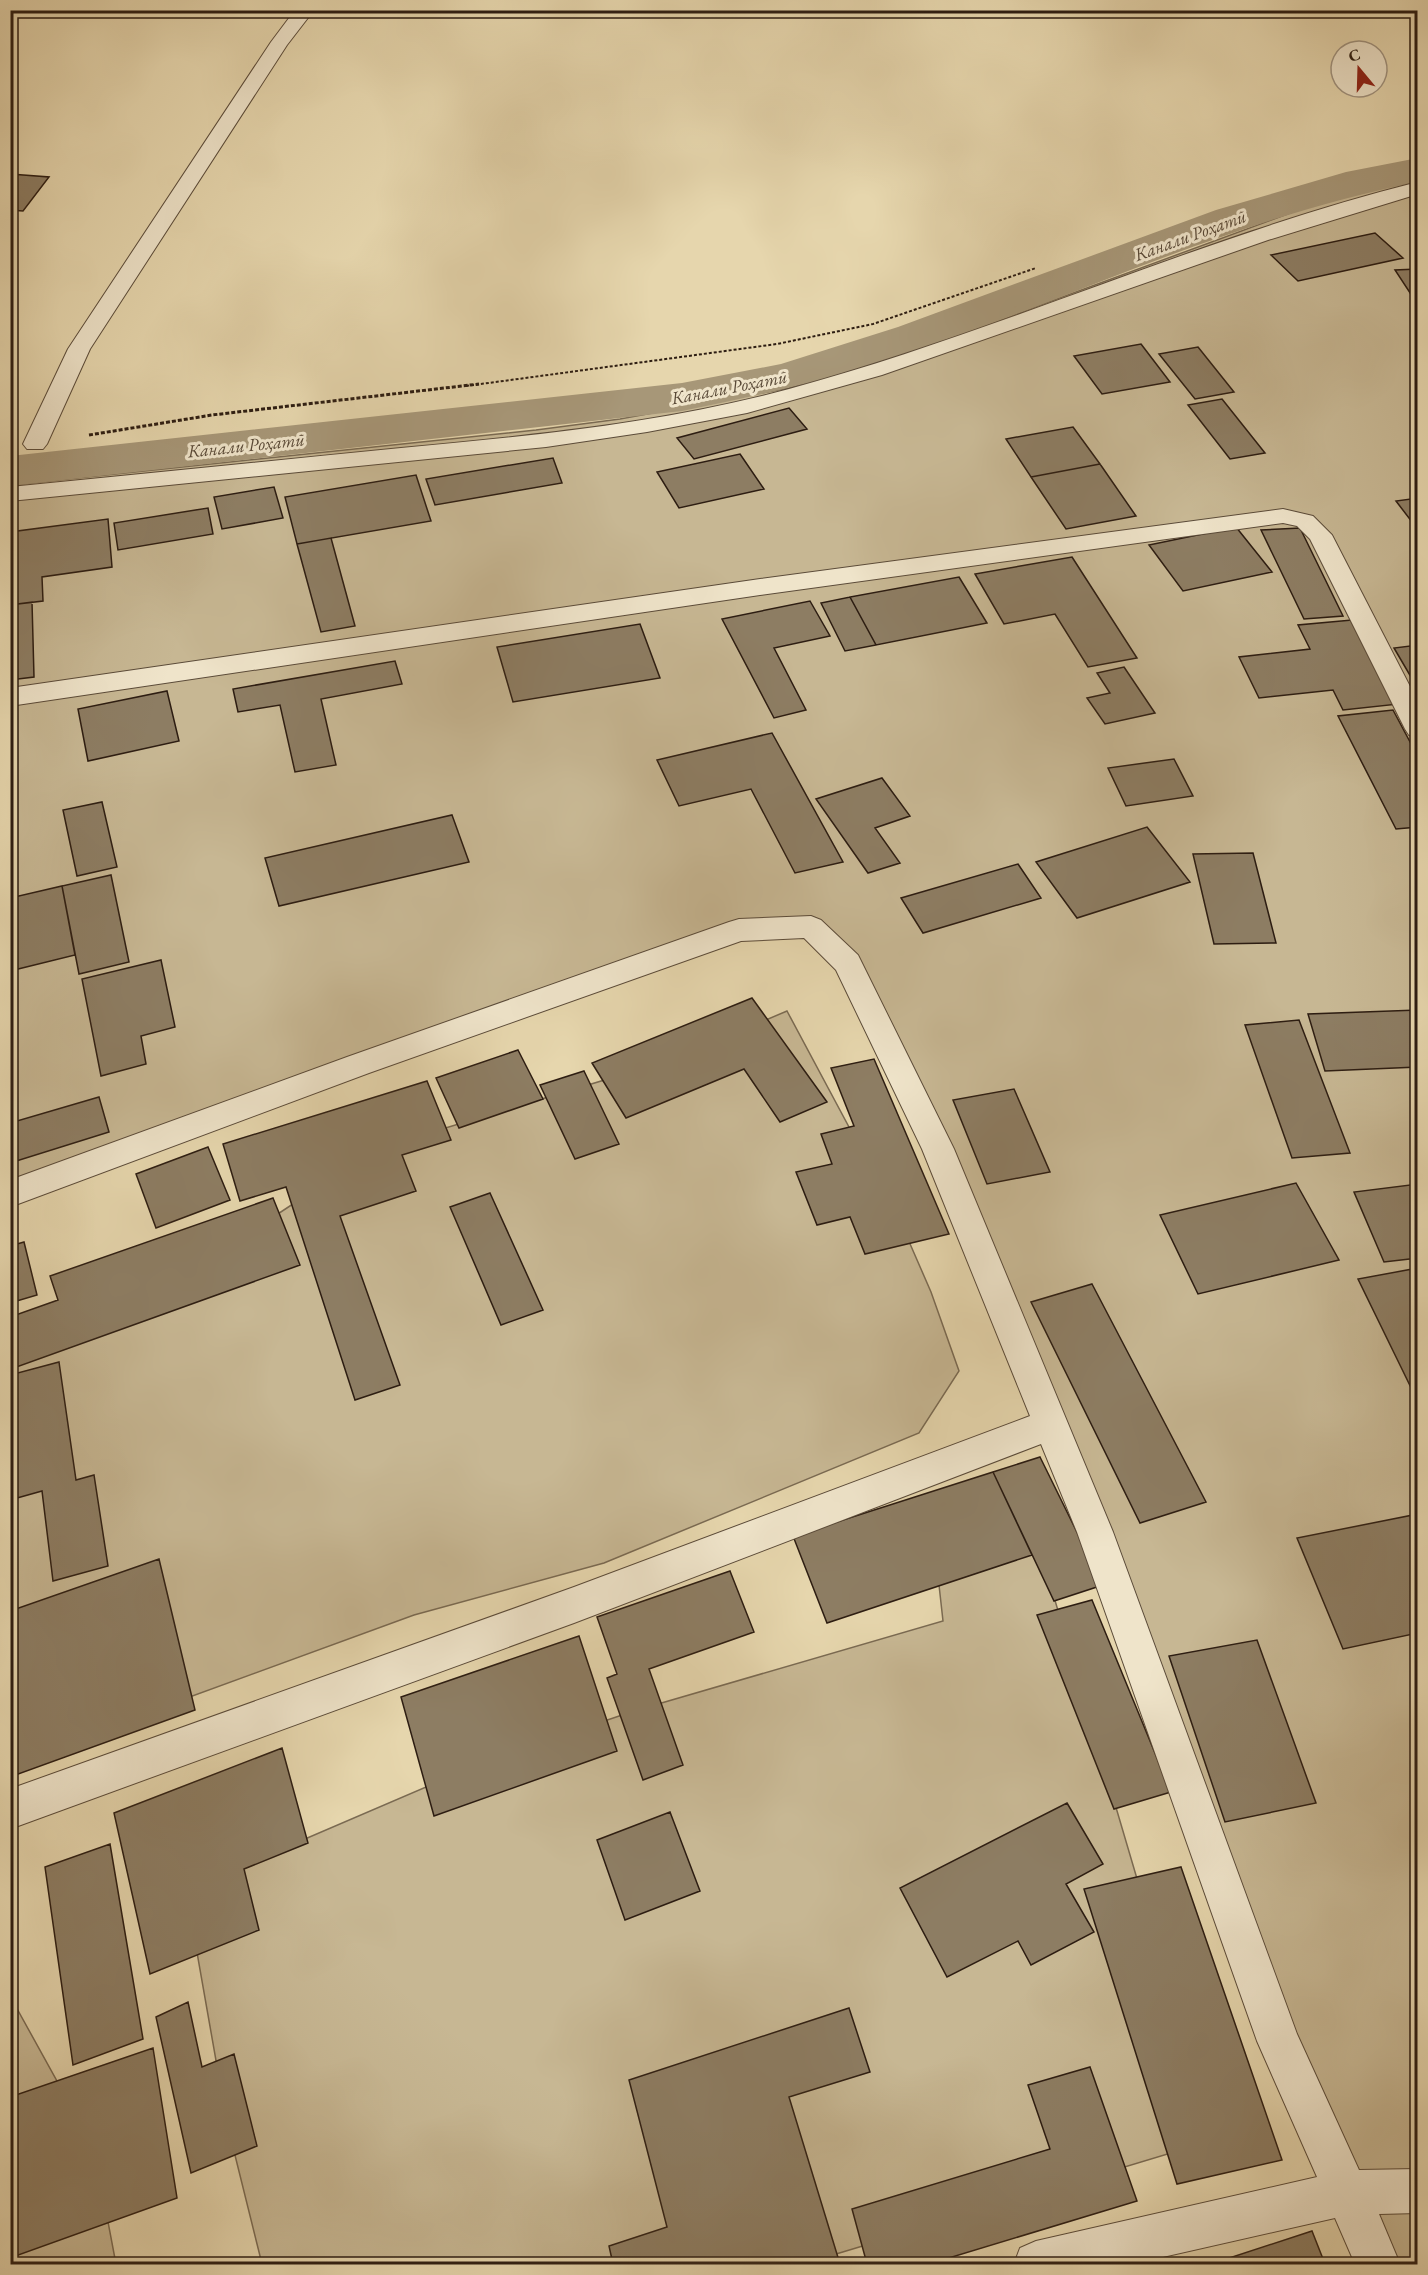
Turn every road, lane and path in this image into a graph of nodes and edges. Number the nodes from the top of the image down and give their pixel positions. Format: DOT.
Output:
graph roads {
  1 [pos="305,10"];
  2 [pos="1418,188"];
  3 [pos="1042,266"];
  4 [pos="35,444"];
  5 [pos="10,494"];
  6 [pos="10,697"];
  7 [pos="1418,729"];
  8 [pos="10,1194"];
  9 [pos="1051,1424"];
  10 [pos="10,1809"];
  11 [pos="1418,2191"];
  12 [pos="1346,2193"];
  13 [pos="1036,2265"];
  14 [pos="1378,2265"];
  1 -- 4 [label="lane"];
  2 -- 5 [label="lane"];
  3 -- 4 [label="path"];
  6 -- 7 [label="lane"];
  8 -- 9 [label="lane"];
  9 -- 10 [label="lane"];
  9 -- 12 [label="lane"];
  11 -- 12 [label="lane"];
  12 -- 13 [label="lane"];
  12 -- 14 [label="lane"];
}
